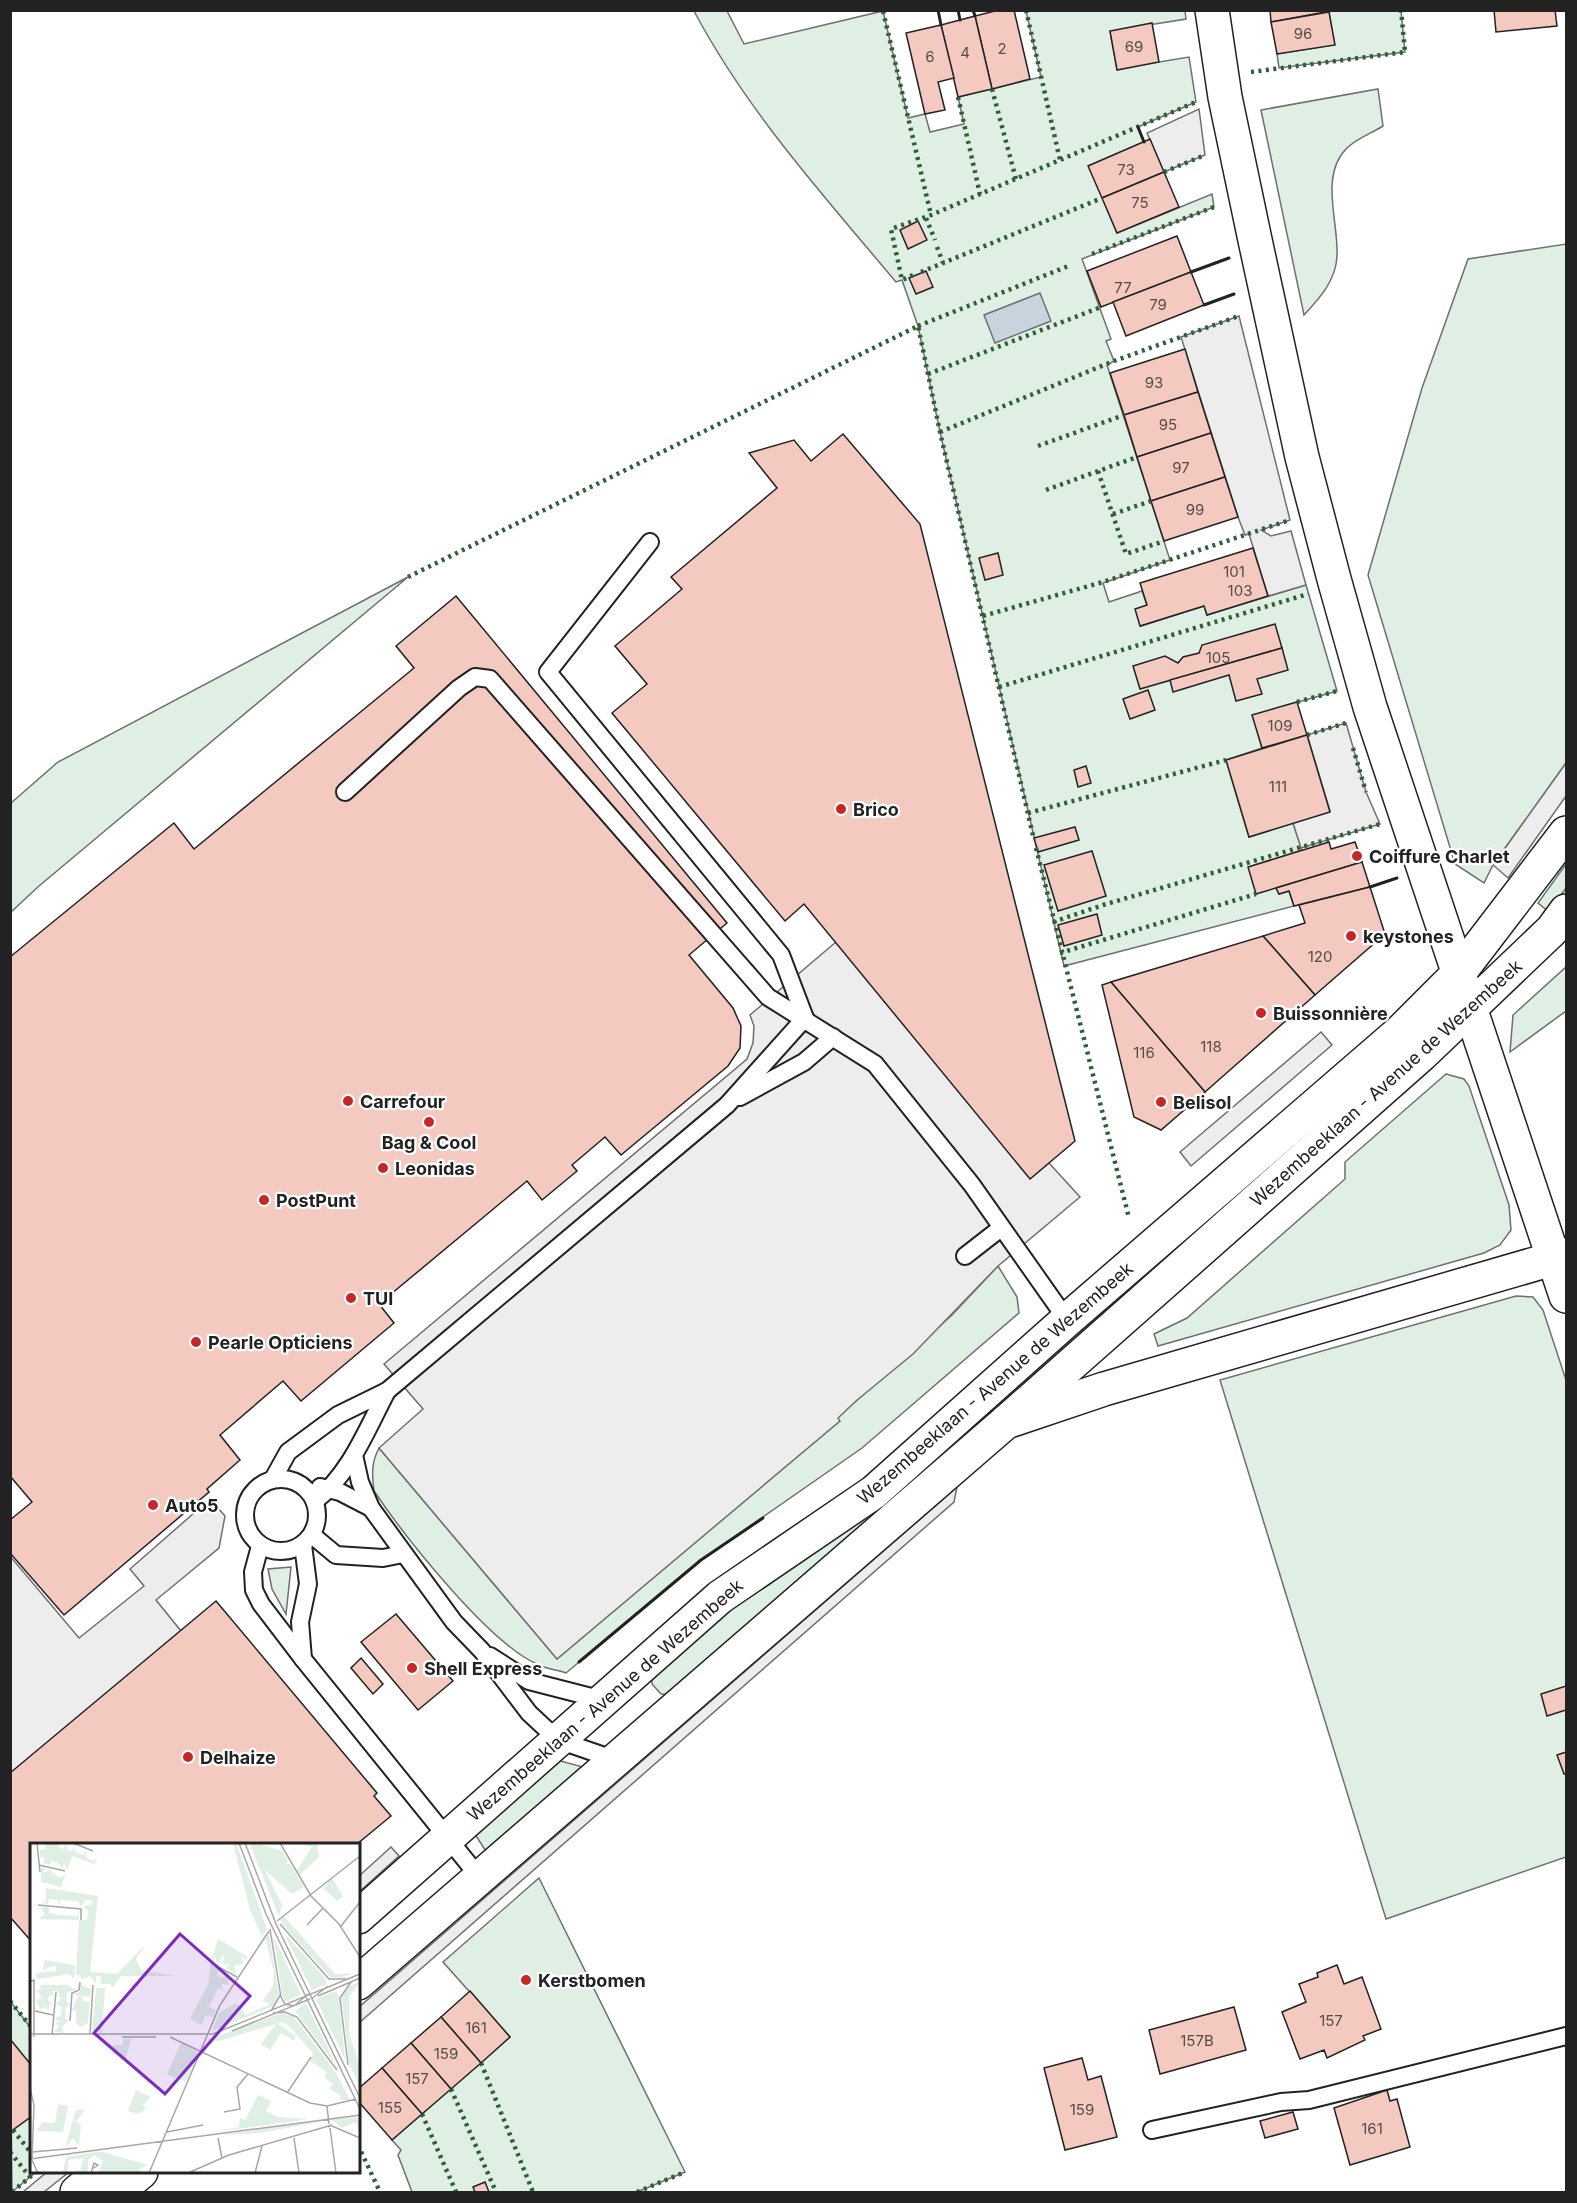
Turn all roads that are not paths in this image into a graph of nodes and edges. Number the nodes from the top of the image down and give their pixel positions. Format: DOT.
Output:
graph roads {
  1 [pos="1212,10"];
  2 [pos="650,542"];
  3 [pos="345,792"];
  4 [pos="1566,833"];
  5 [pos="1566,911"];
  6 [pos="1459,973"];
  7 [pos="1471,1011"];
  8 [pos="805,1018"];
  9 [pos="833,1037"];
  10 [pos="726,1105"];
  11 [pos="1001,1228"];
  12 [pos="965,1256"];
  13 [pos="1560,1257"];
  14 [pos="1566,1296"];
  15 [pos="1067,1320"];
  16 [pos="387,1391"];
  17 [pos="1006,1422"];
  18 [pos="354,1455"];
  19 [pos="273,1479"];
  20 [pos="300,1484"];
  21 [pos="329,1489"];
  22 [pos="315,1501"];
  23 [pos="371,1508"];
  24 [pos="307,1540"];
  25 [pos="260,1546"];
  26 [pos="403,1554"];
  27 [pos="482,1651"];
  28 [pos="303,1659"];
  29 [pos="603,1700"];
  30 [pos="558,1740"];
  31 [pos="616,1760"];
  32 [pos="446,1837"];
  33 [pos="480,1878"];
  34 [pos="360,1915"];
  35 [pos="360,1981"];
  36 [pos="1566,2036"];
  37 [pos="1152,2130"];
  38 [pos="99,2173"];
  39 [pos="140,2173"];
  40 [pos="76,2193"];
  41 [pos="117,2193"];
  1 -- 6 [label="main road"];
  2 -- 8 [label="lane"];
  3 -- 8 [label="lane"];
  4 -- 6 [label="main road, Wezembeeklaan - Avenue de Wezembeek"];
  5 -- 7 [label="main road, Wezembeeklaan - Avenue de Wezembeek"];
  6 -- 7 [label="main road"];
  6 -- 15 [label="main road, Wezembeeklaan - Avenue de Wezembeek"];
  7 -- 13 [label="main road"];
  7 -- 17 [label="main road, Wezembeeklaan - Avenue de Wezembeek"];
  8 -- 9 [label="lane"];
  8 -- 10 [label="lane"];
  9 -- 10 [label="lane"];
  9 -- 11 [label="lane"];
  10 -- 16 [label="lane"];
  11 -- 12 [label="lane"];
  11 -- 15 [label="lane"];
  13 -- 14 [label="main road"];
  13 -- 17 [label="main road"];
  15 -- 29 [label="main road, Wezembeeklaan - Avenue de Wezembeek"];
  16 -- 18 [label="lane"];
  16 -- 19 [label="lane"];
  17 -- 31 [label="main road, Wezembeeklaan - Avenue de Wezembeek"];
  18 -- 21 [label="lane"];
  18 -- 23 [label="lane"];
  19 -- 20 [label="lane"];
  19 -- 25 [label="lane"];
  20 -- 21 [label="lane"];
  20 -- 22 [label="lane"];
  21 -- 22 [label="lane"];
  21 -- 23 [label="lane"];
  22 -- 24 [label="lane"];
  23 -- 26 [label="lane"];
  24 -- 25 [label="lane"];
  24 -- 26 [label="lane"];
  24 -- 28 [label="lane"];
  25 -- 28 [label="lane"];
  26 -- 27 [label="lane"];
  27 -- 29 [label="lane"];
  27 -- 30 [label="lane"];
  28 -- 32 [label="lane"];
  29 -- 30 [label="main road, Wezembeeklaan - Avenue de Wezembeek"];
  30 -- 31 [label="lane"];
  30 -- 32 [label="main road, Wezembeeklaan - Avenue de Wezembeek"];
  31 -- 33 [label="main road, Wezembeeklaan - Avenue de Wezembeek"];
  32 -- 33 [label="lane"];
  32 -- 34 [label="main road, Wezembeeklaan - Avenue de Wezembeek"];
  33 -- 35 [label="main road, Wezembeeklaan - Avenue de Wezembeek"];
  36 -- 37 [label="lane"];
  38 -- 40 [label="main road"];
  39 -- 41 [label="main road"];
}
